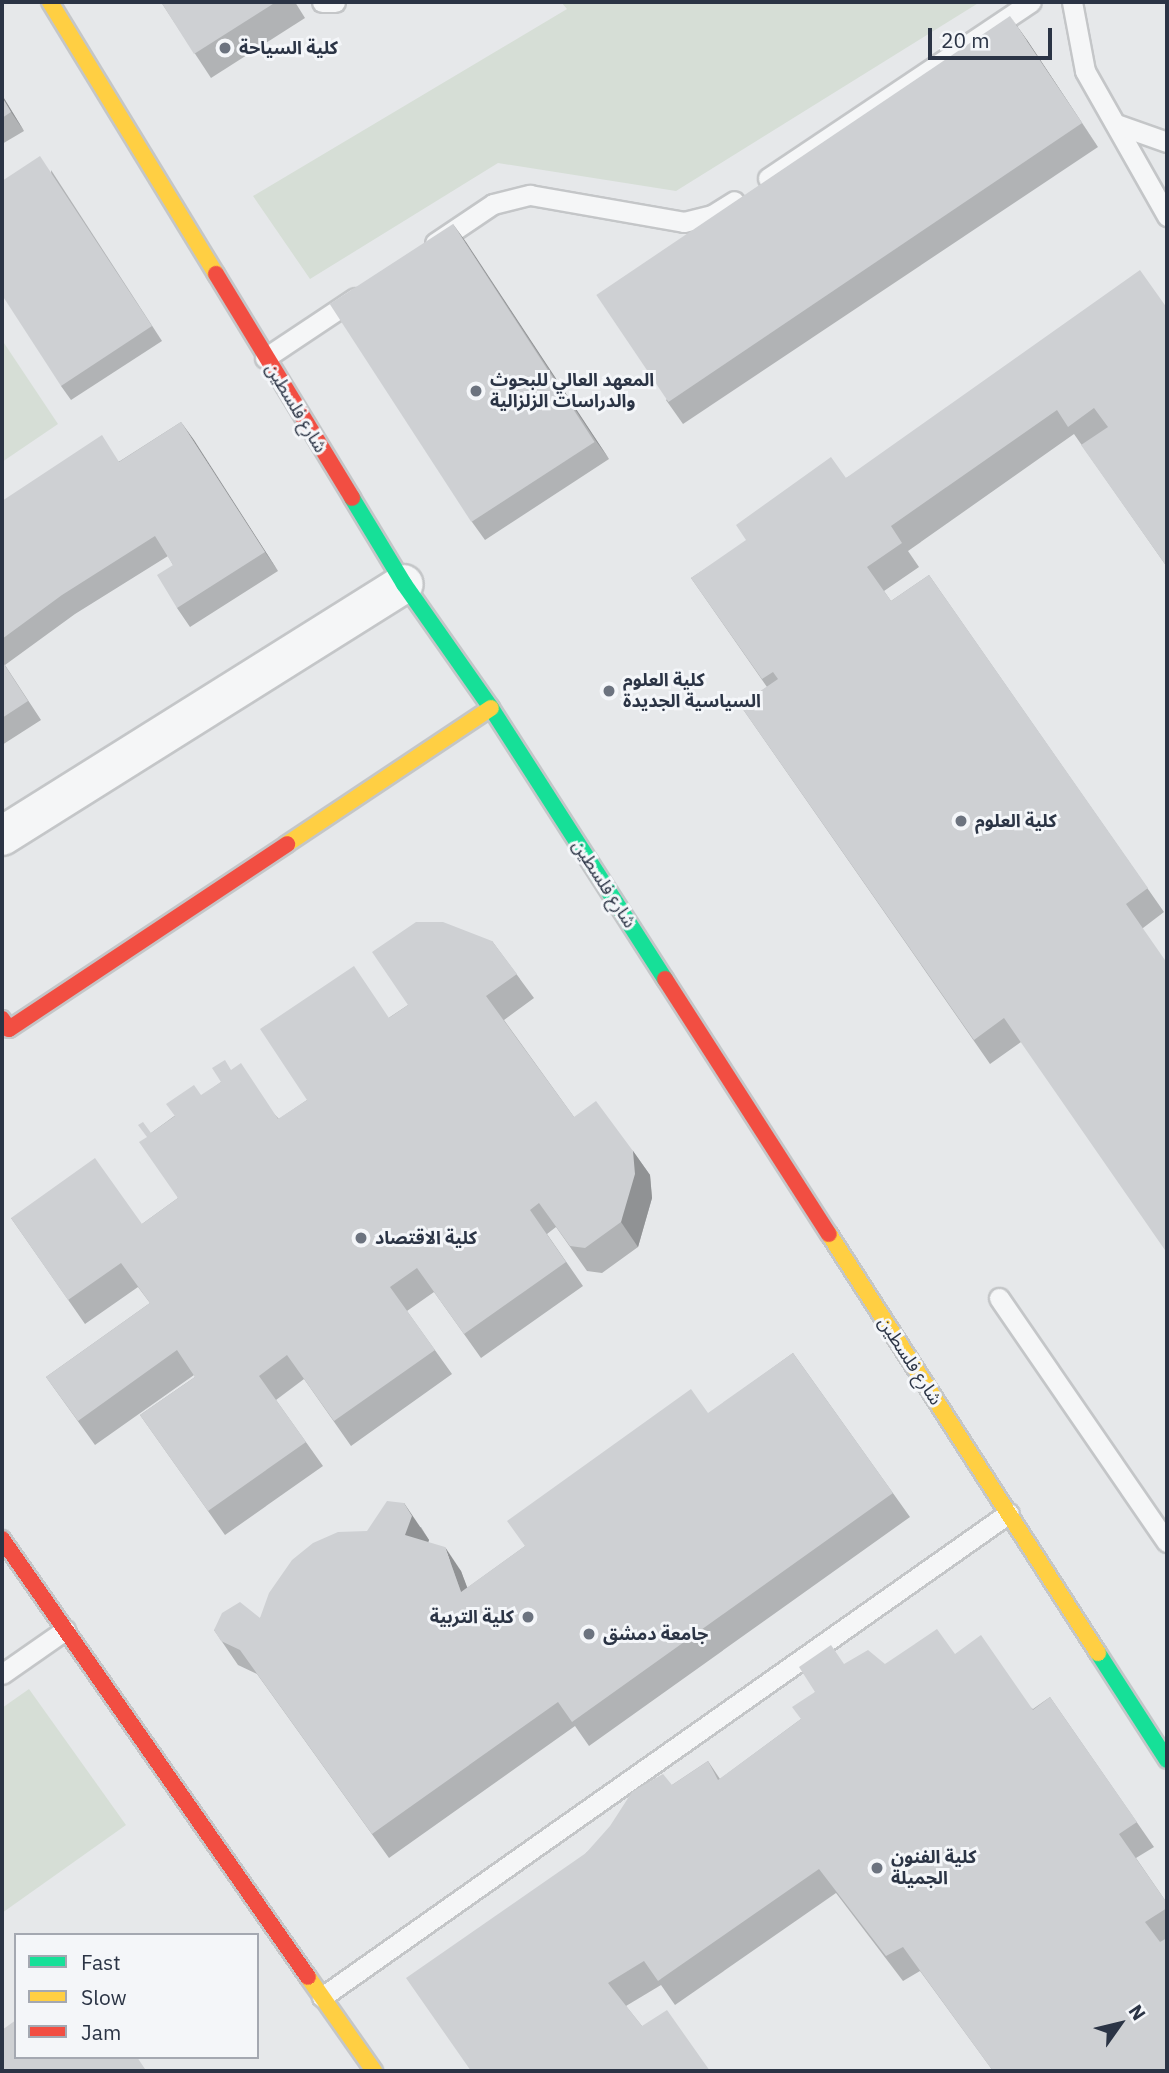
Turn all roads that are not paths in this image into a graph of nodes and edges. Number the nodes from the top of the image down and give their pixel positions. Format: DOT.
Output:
graph roads {
  1 [pos="50,2"];
  2 [pos="322,2"];
  3 [pos="335,2"];
  4 [pos="1031,2"];
  5 [pos="1072,2"];
  6 [pos="1115,124"];
  7 [pos="1167,142"];
  8 [pos="1167,216"];
  9 [pos="425,250"];
  10 [pos="368,289"];
  11 [pos="265,358"];
  12 [pos="404,584"];
  13 [pos="491,708"];
  14 [pos="2,836"];
  15 [pos="5,1024"];
  16 [pos="999,1297"];
  17 [pos="1009,1513"];
  18 [pos="2,1539"];
  19 [pos="1167,1542"];
  20 [pos="65,1630"];
  21 [pos="2,1674"];
  22 [pos="1167,1760"];
  23 [pos="322,1997"];
  24 [pos="374,2071"];
  1 -- 11 [label="street, شارع فلسطين"];
  2 -- 3 [label="lane"];
  4 -- 9 [label="lane"];
  5 -- 6 [label="lane"];
  6 -- 7 [label="lane"];
  6 -- 8 [label="lane"];
  10 -- 11 [label="lane"];
  11 -- 12 [label="street, شارع فلسطين"];
  12 -- 13 [label="street, شارع فلسطين"];
  12 -- 14 [label="street"];
  13 -- 15 [label="street"];
  13 -- 17 [label="street, شارع فلسطين"];
  16 -- 19 [label="lane"];
  17 -- 22 [label="street, شارع فلسطين"];
  17 -- 23 [label="lane"];
  18 -- 20 [label="street"];
  20 -- 21 [label="lane"];
  20 -- 23 [label="street"];
  23 -- 24 [label="street"];
}
